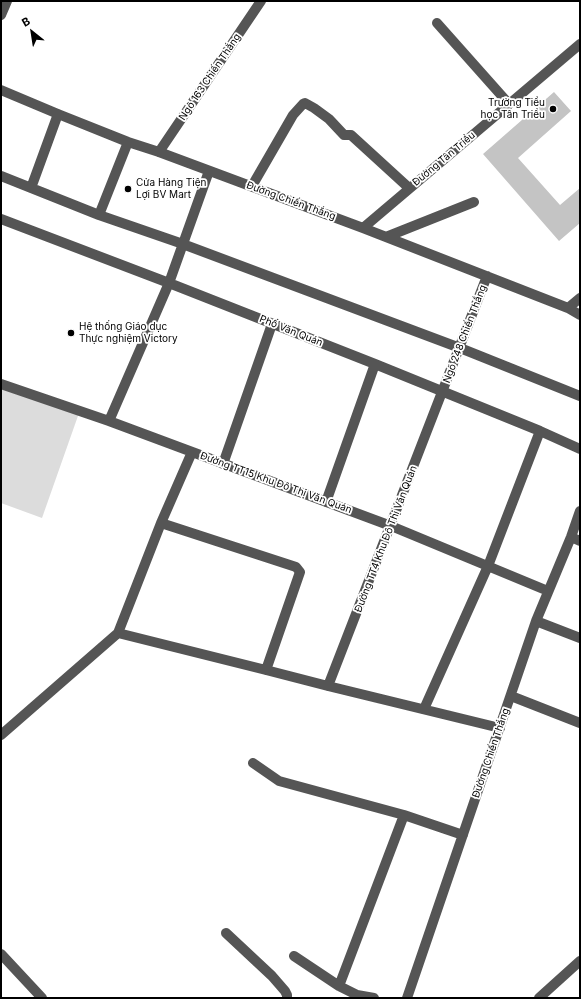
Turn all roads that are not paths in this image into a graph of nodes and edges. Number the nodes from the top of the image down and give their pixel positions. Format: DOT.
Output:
graph roads {
  1 [pos="7,1"];
  2 [pos="262,1"];
  3 [pos="1,15"];
  4 [pos="437,23"];
  5 [pos="580,44"];
  6 [pos="1,90"];
  7 [pos="509,104"];
  8 [pos="58,114"];
  9 [pos="128,142"];
  10 [pos="159,152"];
  11 [pos="209,171"];
  12 [pos="1,176"];
  13 [pos="252,186"];
  14 [pos="31,188"];
  15 [pos="409,188"];
  16 [pos="474,202"];
  17 [pos="99,215"];
  18 [pos="1,218"];
  19 [pos="363,228"];
  20 [pos="386,237"];
  21 [pos="182,244"];
  22 [pos="487,276"];
  23 [pos="169,283"];
  24 [pos="580,298"];
  25 [pos="568,308"];
  26 [pos="580,315"];
  27 [pos="272,324"];
  28 [pos="460,348"];
  29 [pos="375,364"];
  30 [pos="1,384"];
  31 [pos="442,391"];
  32 [pos="580,396"];
  33 [pos="109,421"];
  34 [pos="540,431"];
  35 [pos="580,449"];
  36 [pos="192,452"];
  37 [pos="223,464"];
  38 [pos="326,502"];
  39 [pos="580,511"];
  40 [pos="161,524"];
  41 [pos="391,526"];
  42 [pos="575,539"];
  43 [pos="488,566"];
  44 [pos="548,591"];
  45 [pos="536,621"];
  46 [pos="118,633"];
  47 [pos="580,638"];
  48 [pos="266,670"];
  49 [pos="328,686"];
  50 [pos="511,696"];
  51 [pos="424,709"];
  52 [pos="580,723"];
  53 [pos="500,728"];
  54 [pos="1,735"];
  55 [pos="253,763"];
  56 [pos="404,815"];
  57 [pos="463,835"];
  58 [pos="226,933"];
  59 [pos="1,954"];
  60 [pos="294,956"];
  61 [pos="580,961"];
  62 [pos="339,986"];
  63 [pos="42,998"];
  64 [pos="287,998"];
  65 [pos="374,998"];
  66 [pos="408,998"];
  67 [pos="539,998"];
  1 -- 3 [label="street"];
  2 -- 10 [label="street, Ngõ 163 Chiến Thắng"];
  4 -- 7 [label="street"];
  5 -- 7 [label="street, Đường Tân Triều"];
  6 -- 8 [label="street, Đường Chiến Thắng"];
  7 -- 15 [label="street, Đường Tân Triều"];
  8 -- 9 [label="street, Đường Chiến Thắng"];
  8 -- 14 [label="street"];
  9 -- 10 [label="street, Đường Chiến Thắng"];
  9 -- 17 [label="street"];
  10 -- 11 [label="street, Đường Chiến Thắng"];
  11 -- 13 [label="street, Đường Chiến Thắng"];
  11 -- 21 [label="street"];
  12 -- 14 [label="street"];
  13 -- 15 [label="street"];
  13 -- 19 [label="street, Đường Chiến Thắng"];
  14 -- 17 [label="street"];
  15 -- 19 [label="street, Đường Tân Triều"];
  16 -- 20 [label="street"];
  17 -- 21 [label="street"];
  18 -- 23 [label="street, Phố Văn Quán"];
  19 -- 20 [label="street, Đường Chiến Thắng"];
  20 -- 22 [label="street, Đường Chiến Thắng"];
  21 -- 23 [label="street"];
  21 -- 28 [label="street"];
  22 -- 25 [label="street, Đường Chiến Thắng"];
  22 -- 28 [label="street, Ngõ 248 Chiến Thắng"];
  23 -- 27 [label="street, Phố Văn Quán"];
  23 -- 33 [label="street"];
  24 -- 25 [label="street"];
  25 -- 26 [label="street, Đường Chiến Thắng"];
  27 -- 29 [label="street, Phố Văn Quán"];
  27 -- 37 [label="street"];
  28 -- 31 [label="street, Ngõ 248 Chiến Thắng"];
  28 -- 32 [label="street"];
  29 -- 31 [label="street, Phố Văn Quán"];
  29 -- 38 [label="street"];
  30 -- 33 [label="street, Đường TT15 Khu Đô Thị Văn Quán"];
  31 -- 34 [label="street, Phố Văn Quán"];
  31 -- 41 [label="street, Đường TT4 Khu Đô Thị Văn Quán"];
  33 -- 36 [label="street, Đường TT15 Khu Đô Thị Văn Quán"];
  34 -- 35 [label="street, Phố Văn Quán"];
  34 -- 43 [label="street"];
  36 -- 37 [label="street, Đường TT15 Khu Đô Thị Văn Quán"];
  36 -- 40 [label="street"];
  37 -- 38 [label="street, Đường TT15 Khu Đô Thị Văn Quán"];
  38 -- 41 [label="street, Đường TT15 Khu Đô Thị Văn Quán"];
  39 -- 42 [label="street, Đường Chiến Thắng"];
  40 -- 46 [label="street"];
  40 -- 48 [label="street"];
  41 -- 43 [label="street, Đường TT15 Khu Đô Thị Văn Quán"];
  41 -- 49 [label="street, Đường TT4 Khu Đô Thị Văn Quán"];
  42 -- 44 [label="street, Đường Chiến Thắng"];
  43 -- 44 [label="street, Đường TT15 Khu Đô Thị Văn Quán"];
  43 -- 51 [label="street"];
  44 -- 45 [label="street, Đường Chiến Thắng"];
  45 -- 47 [label="street"];
  45 -- 50 [label="street, Đường Chiến Thắng"];
  46 -- 48 [label="street"];
  46 -- 54 [label="street"];
  48 -- 49 [label="street"];
  49 -- 51 [label="street"];
  50 -- 52 [label="street"];
  50 -- 53 [label="street, Đường Chiến Thắng"];
  51 -- 53 [label="street"];
  53 -- 57 [label="street, Đường Chiến Thắng"];
  55 -- 56 [label="street"];
  56 -- 57 [label="street"];
  56 -- 62 [label="street"];
  57 -- 66 [label="street, Đường Chiến Thắng"];
  58 -- 64 [label="street"];
  59 -- 63 [label="street"];
  60 -- 62 [label="street"];
  61 -- 67 [label="street"];
  62 -- 65 [label="street"];
}
